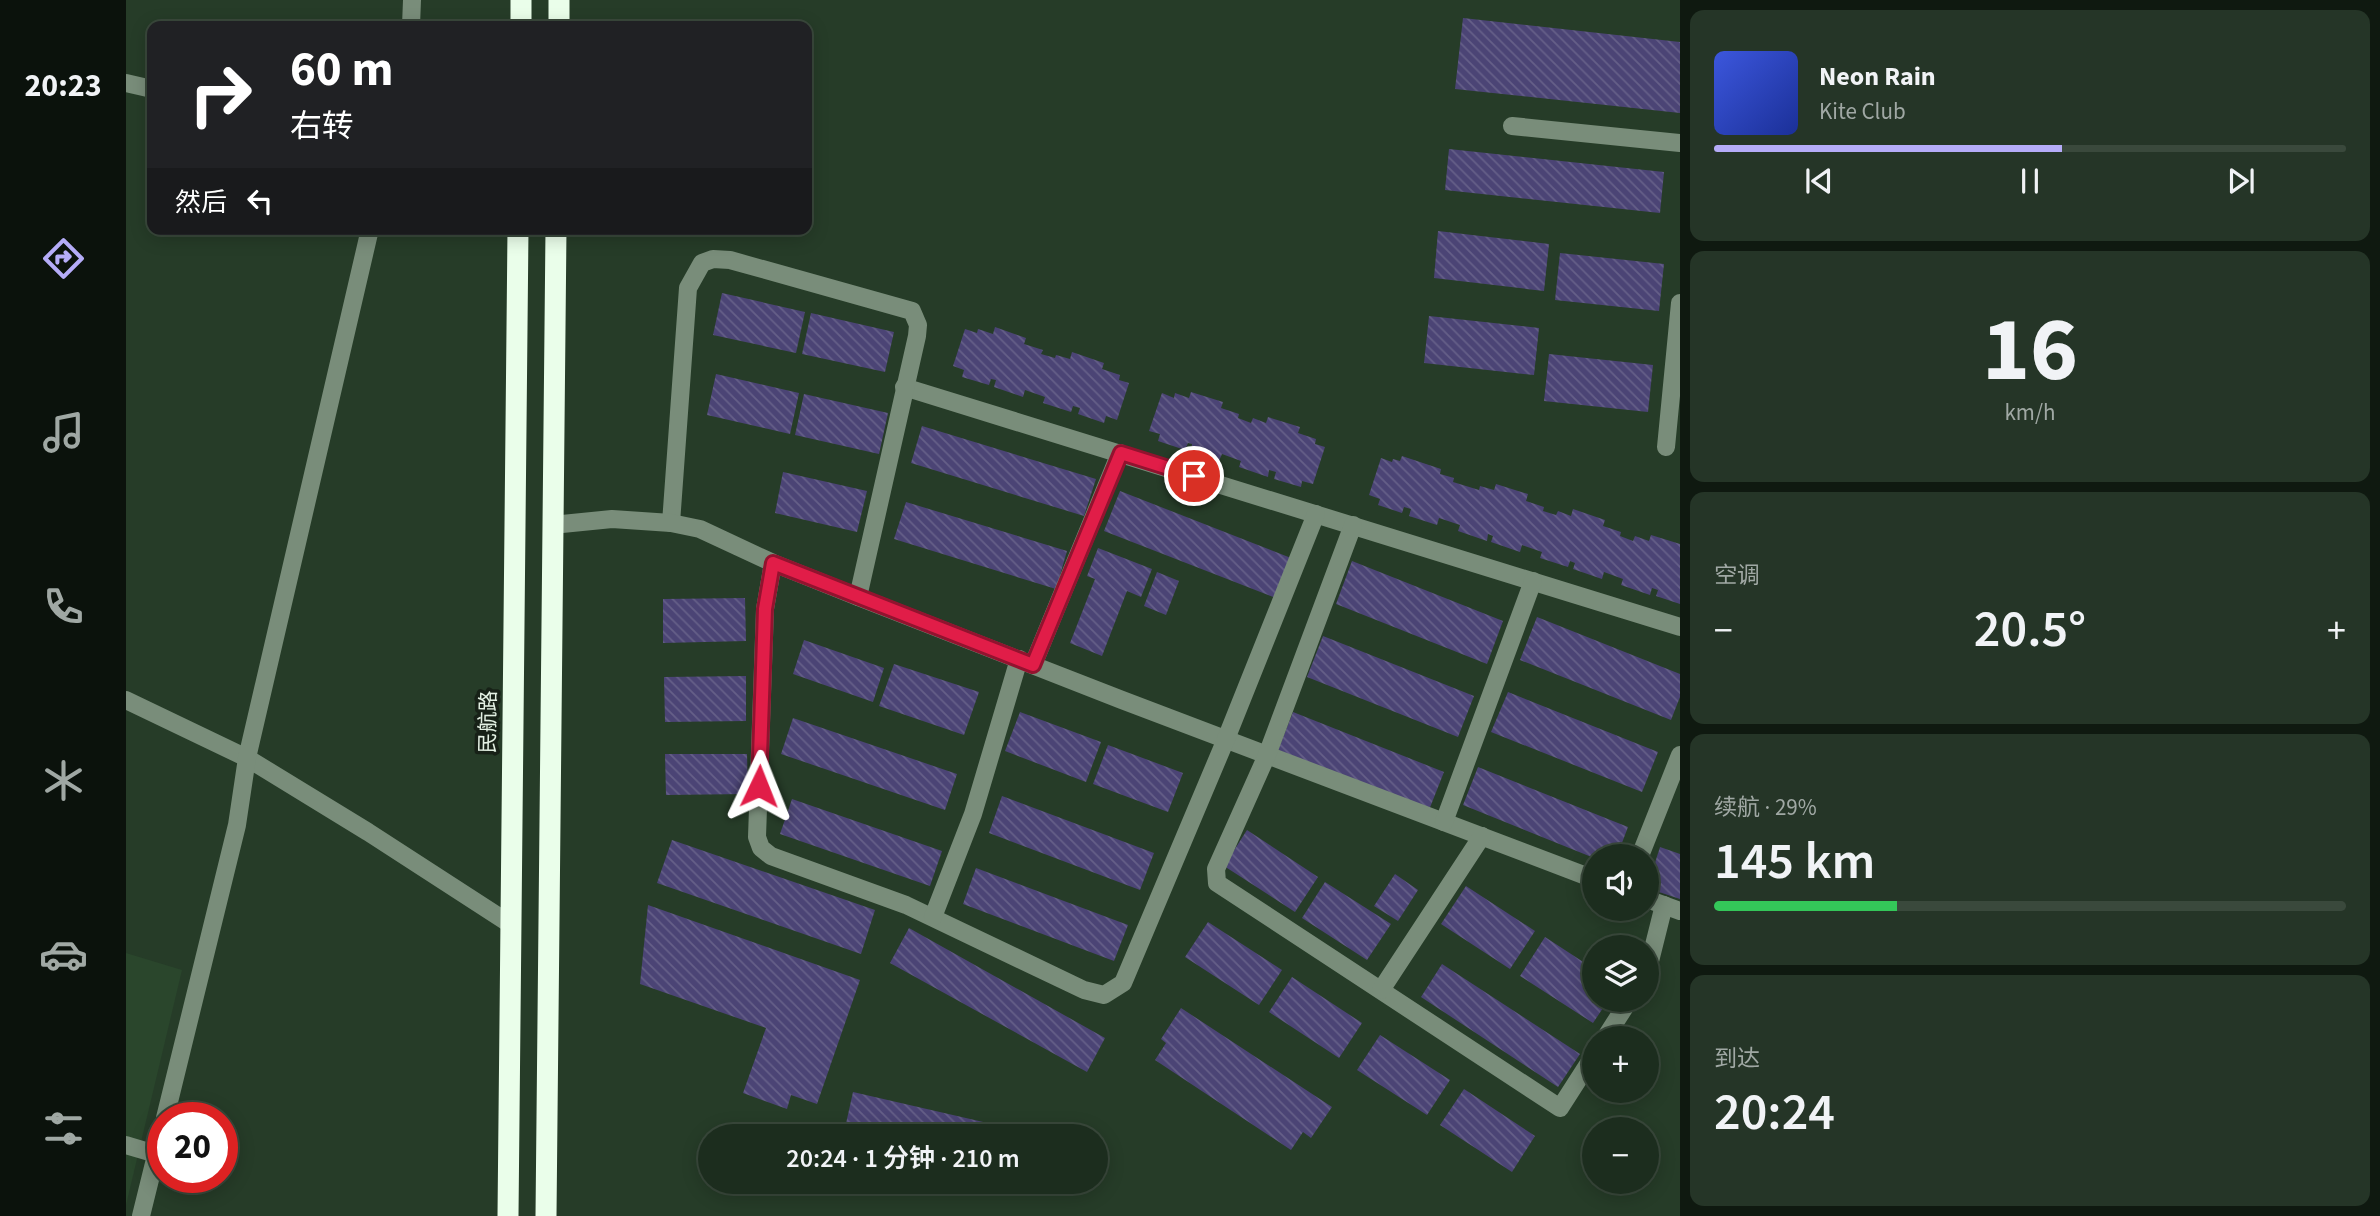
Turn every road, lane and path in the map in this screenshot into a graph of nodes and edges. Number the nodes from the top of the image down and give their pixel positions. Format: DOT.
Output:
graph roads {
  1 [pos="412,0"];
  2 [pos="522,0"];
  3 [pos="559,0"];
  4 [pos="411,21"];
  5 [pos="521,21"];
  6 [pos="559,21"];
  7 [pos="126,83"];
  8 [pos="147,88"];
  9 [pos="1512,126"];
  10 [pos="1680,143"];
  11 [pos="369,235"];
  12 [pos="518,235"];
  13 [pos="556,235"];
  14 [pos="1680,303"];
  15 [pos="904,387"];
  16 [pos="1666,447"];
  17 [pos="1121,453"];
  18 [pos="1316,514"];
  19 [pos="671,523"];
  20 [pos="552,525"];
  21 [pos="1353,525"];
  22 [pos="773,563"];
  23 [pos="1533,581"];
  24 [pos="859,597"];
  25 [pos="1680,626"];
  26 [pos="1026,662"];
  27 [pos="126,700"];
  28 [pos="1226,739"];
  29 [pos="1267,755"];
  30 [pos="1680,755"];
  31 [pos="247,758"];
  32 [pos="1444,822"];
  33 [pos="1482,836"];
  34 [pos="1645,844"];
  35 [pos="1582,874"];
  36 [pos="1663,905"];
  37 [pos="933,917"];
  38 [pos="510,924"];
  39 [pos="1656,935"];
  40 [pos="1381,990"];
  41 [pos="1582,1074"];
  42 [pos="169,1102"];
  43 [pos="126,1145"];
  44 [pos="147,1151"];
  45 [pos="147,1191"];
  46 [pos="141,1216"];
  47 [pos="508,1216"];
  48 [pos="547,1216"];
  1 -- 4 [label="street"];
  2 -- 5 [label="highway"];
  3 -- 6 [label="highway"];
  7 -- 8 [label="street"];
  9 -- 10 [label="street"];
  11 -- 31 [label="street"];
  12 -- 38 [label="highway, 民航路"];
  13 -- 20 [label="highway"];
  14 -- 16 [label="street"];
  15 -- 17 [label="street"];
  15 -- 19 [label="street"];
  15 -- 24 [label="street"];
  17 -- 18 [label="street"];
  17 -- 26 [label="street"];
  18 -- 21 [label="street"];
  18 -- 28 [label="street"];
  19 -- 20 [label="street"];
  19 -- 22 [label="street"];
  20 -- 48 [label="highway"];
  21 -- 23 [label="street"];
  21 -- 29 [label="street"];
  22 -- 24 [label="street"];
  22 -- 37 [label="street"];
  23 -- 25 [label="street"];
  23 -- 32 [label="street"];
  24 -- 26 [label="street"];
  26 -- 28 [label="street"];
  26 -- 37 [label="street"];
  27 -- 31 [label="street"];
  28 -- 29 [label="street"];
  28 -- 37 [label="street"];
  29 -- 32 [label="street"];
  29 -- 40 [label="street"];
  30 -- 34 [label="street"];
  31 -- 38 [label="street"];
  31 -- 42 [label="street"];
  32 -- 33 [label="street"];
  33 -- 35 [label="street"];
  33 -- 40 [label="street"];
  36 -- 39 [label="street"];
  38 -- 47 [label="highway, 民航路"];
  40 -- 41 [label="street"];
  43 -- 44 [label="street"];
  45 -- 46 [label="street"];
}
